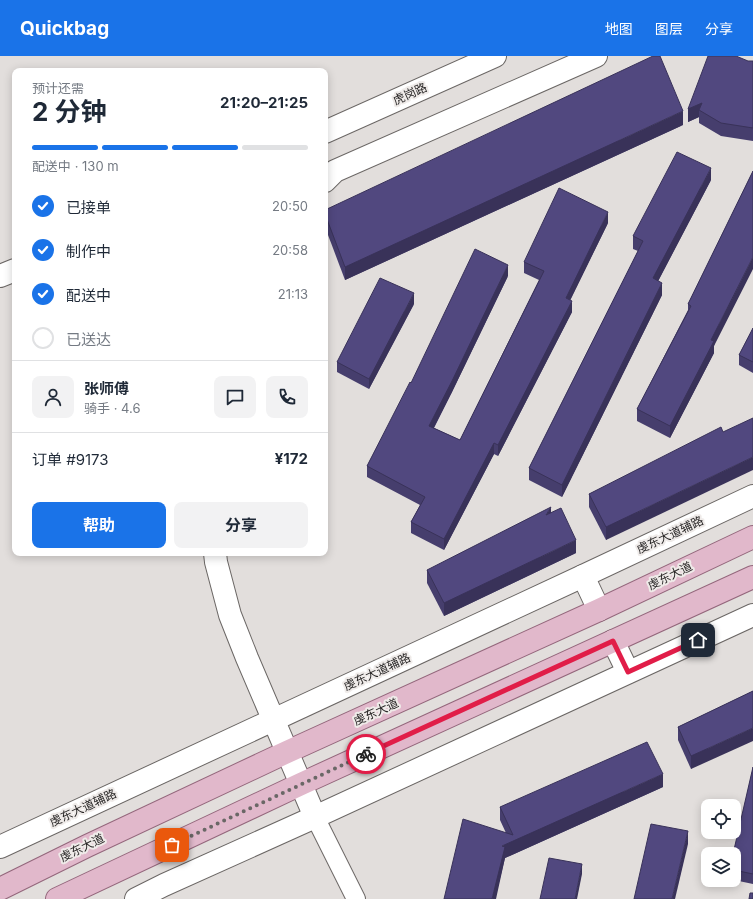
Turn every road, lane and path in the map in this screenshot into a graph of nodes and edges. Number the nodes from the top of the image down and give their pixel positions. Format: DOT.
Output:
graph roads {
  1 [pos="495,56"];
  2 [pos="596,56"];
  3 [pos="328,131"];
  4 [pos="328,178"];
  5 [pos="12,271"];
  6 [pos="0,276"];
  7 [pos="753,496"];
  8 [pos="753,537"];
  9 [pos="215,556"];
  10 [pos="583,576"];
  11 [pos="753,577"];
  12 [pos="599,610"];
  13 [pos="753,615"];
  14 [pos="613,641"];
  15 [pos="628,672"];
  16 [pos="273,720"];
  17 [pos="287,752"];
  18 [pos="301,784"];
  19 [pos="315,817"];
  20 [pos="0,847"];
  21 [pos="0,889"];
  22 [pos="57,899"];
  23 [pos="136,899"];
  24 [pos="356,899"];
  1 -- 3 [label="street, 虎岗路"];
  2 -- 4 [label="street"];
  5 -- 6 [label="street"];
  7 -- 10 [label="street, 虔东大道辅路"];
  8 -- 12 [label="main road, 虔东大道"];
  9 -- 16 [label="street"];
  10 -- 12 [label="street"];
  10 -- 16 [label="street, 虔东大道辅路"];
  11 -- 14 [label="main road"];
  12 -- 17 [label="main road, 虔东大道"];
  13 -- 15 [label="street"];
  14 -- 15 [label="street"];
  14 -- 18 [label="main road"];
  15 -- 19 [label="street"];
  16 -- 17 [label="street"];
  16 -- 20 [label="street, 虔东大道辅路"];
  17 -- 18 [label="street"];
  17 -- 21 [label="main road, 虔东大道"];
  18 -- 19 [label="street"];
  18 -- 22 [label="main road"];
  19 -- 23 [label="street"];
  19 -- 24 [label="street"];
}
